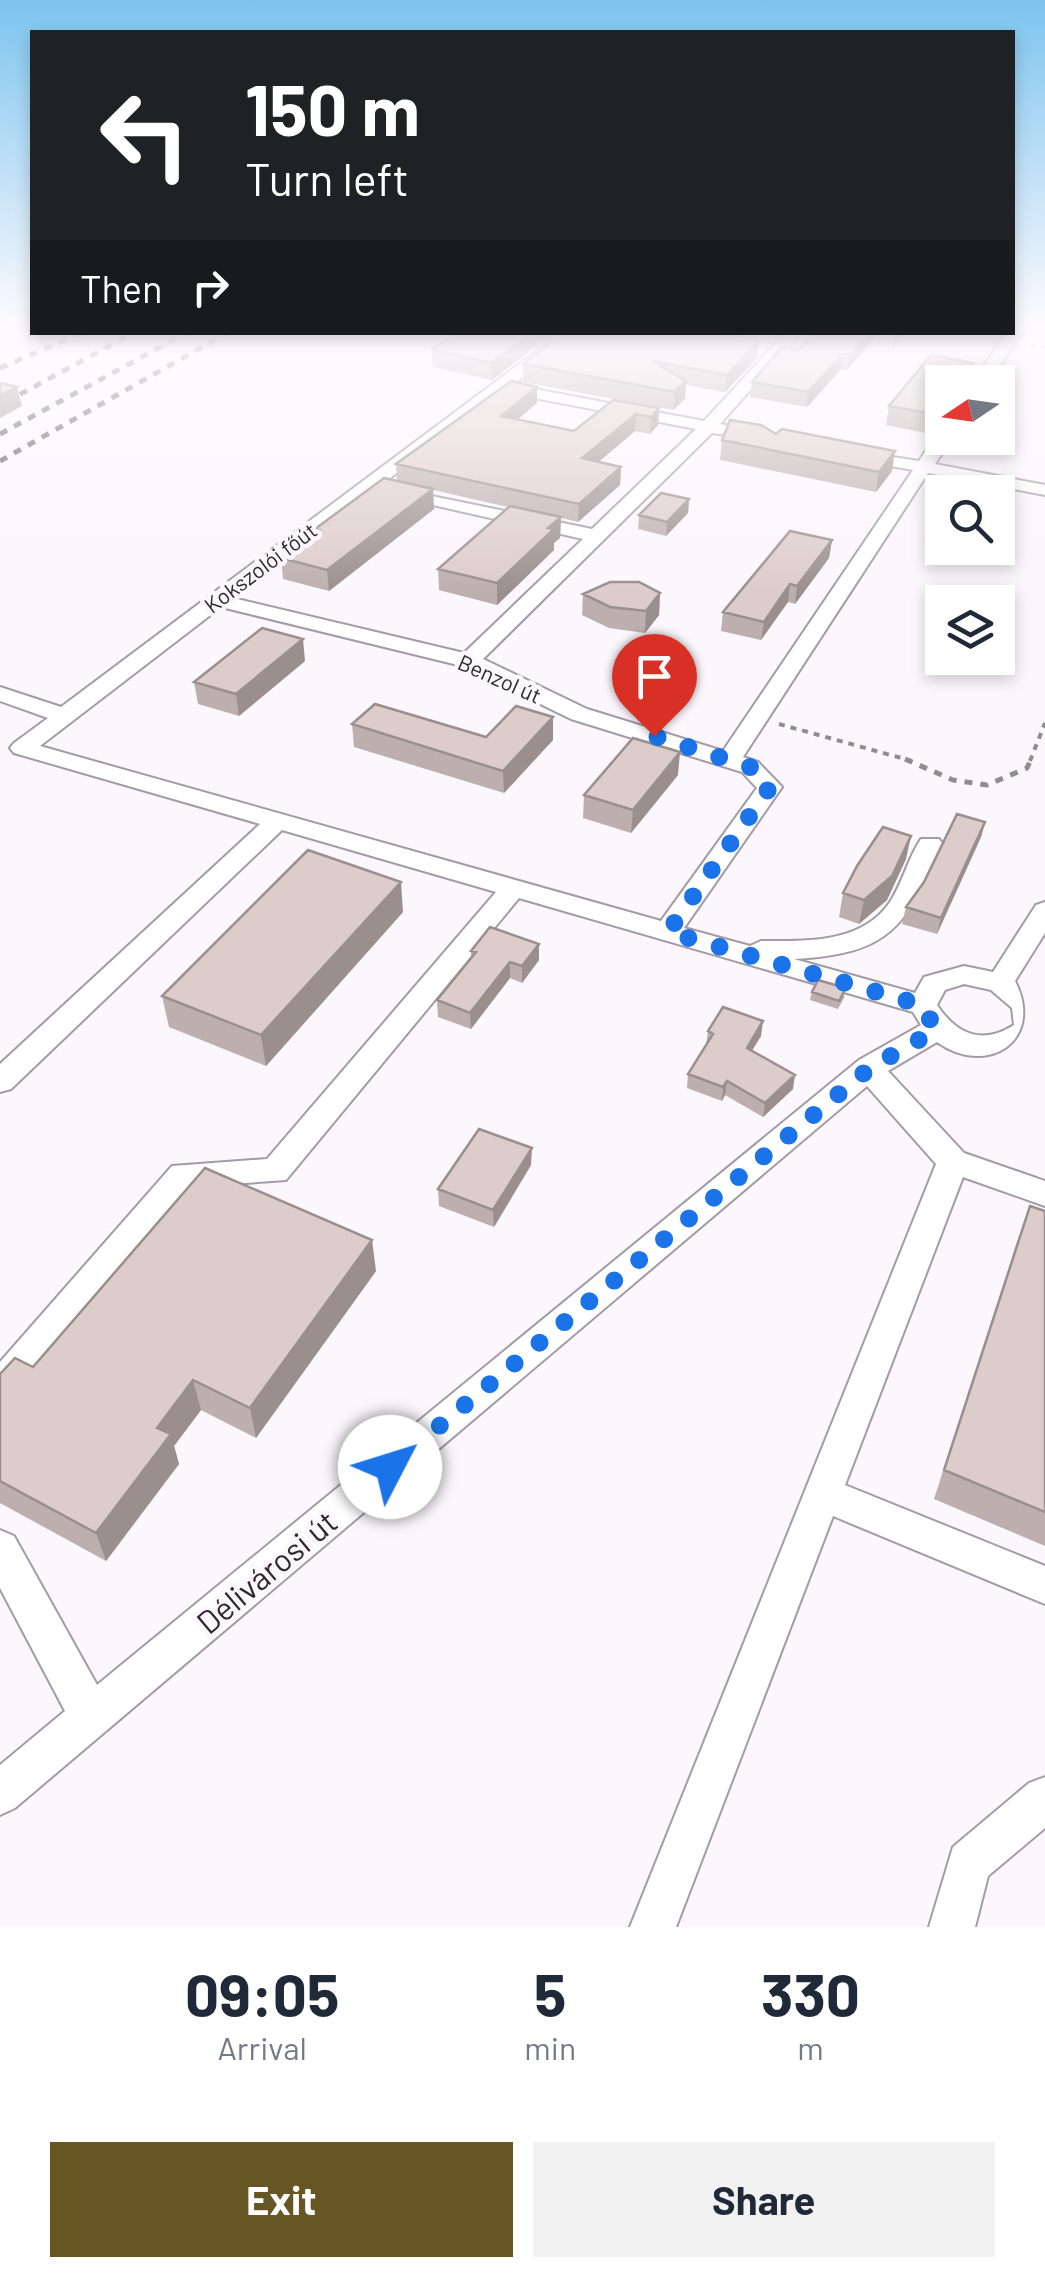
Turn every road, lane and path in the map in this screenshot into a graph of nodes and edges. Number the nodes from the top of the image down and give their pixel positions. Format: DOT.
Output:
graph roads {
  1 [pos="462,414"];
  2 [pos="641,414"];
  3 [pos="720,414"];
  4 [pos="708,427"];
  5 [pos="786,442"];
  6 [pos="845,453"];
  7 [pos="932,455"];
  8 [pos="923,468"];
  9 [pos="368,485"];
  10 [pos="1045,490"];
  11 [pos="596,536"];
  12 [pos="216,600"];
  13 [pos="469,661"];
  14 [pos="0,694"];
  15 [pos="65,716"];
  16 [pos="756,718"];
  17 [pos="1045,723"];
  18 [pos="730,758"];
  19 [pos="276,820"];
  20 [pos="930,844"];
  21 [pos="513,888"];
  22 [pos="1045,911"];
  23 [pos="668,932"];
  24 [pos="729,950"];
  25 [pos="1000,983"];
  26 [pos="1036,1009"];
  27 [pos="929,1017"];
  28 [pos="870,1068"];
  29 [pos="0,1082"];
  30 [pos="953,1161"];
  31 [pos="1045,1194"];
  32 [pos="0,1387"];
  33 [pos="823,1494"];
  34 [pos="0,1549"];
  35 [pos="1045,1586"];
  36 [pos="91,1717"];
  37 [pos="0,1793"];
  38 [pos="1045,1799"];
  39 [pos="654,1927"];
  40 [pos="952,1927"];
  1 -- 9 [label="street, Kokszolói főút"];
  2 -- 4 [label="street"];
  3 -- 4 [label="street"];
  4 -- 5 [label="street"];
  4 -- 11 [label="street"];
  6 -- 8 [label="street"];
  7 -- 8 [label="street"];
  8 -- 10 [label="street"];
  8 -- 16 [label="street"];
  9 -- 11 [label="street"];
  9 -- 12 [label="street, Kokszolói főút"];
  11 -- 13 [label="street"];
  12 -- 13 [label="street, Benzol út"];
  12 -- 15 [label="street, Kokszolói főút"];
  13 -- 18 [label="street, Benzol út"];
  14 -- 15 [label="street"];
  15 -- 19 [label="street, Kokszolói főút"];
  16 -- 17 [label="path"];
  16 -- 18 [label="street"];
  18 -- 23 [label="street, Benzol út"];
  19 -- 21 [label="street"];
  19 -- 29 [label="street"];
  20 -- 24 [label="street"];
  21 -- 23 [label="street"];
  21 -- 32 [label="street"];
  22 -- 25 [label="street"];
  23 -- 24 [label="street"];
  24 -- 27 [label="street"];
  25 -- 26 [label="street"];
  25 -- 27 [label="street, Délivárosi út"];
  26 -- 27 [label="street"];
  27 -- 28 [label="street, Délivárosi út"];
  28 -- 30 [label="street"];
  28 -- 36 [label="street, Délivárosi út"];
  30 -- 31 [label="street"];
  30 -- 33 [label="street"];
  33 -- 35 [label="street"];
  33 -- 39 [label="street"];
  34 -- 36 [label="street"];
  36 -- 37 [label="street, Délivárosi út"];
  38 -- 40 [label="street"];
}
